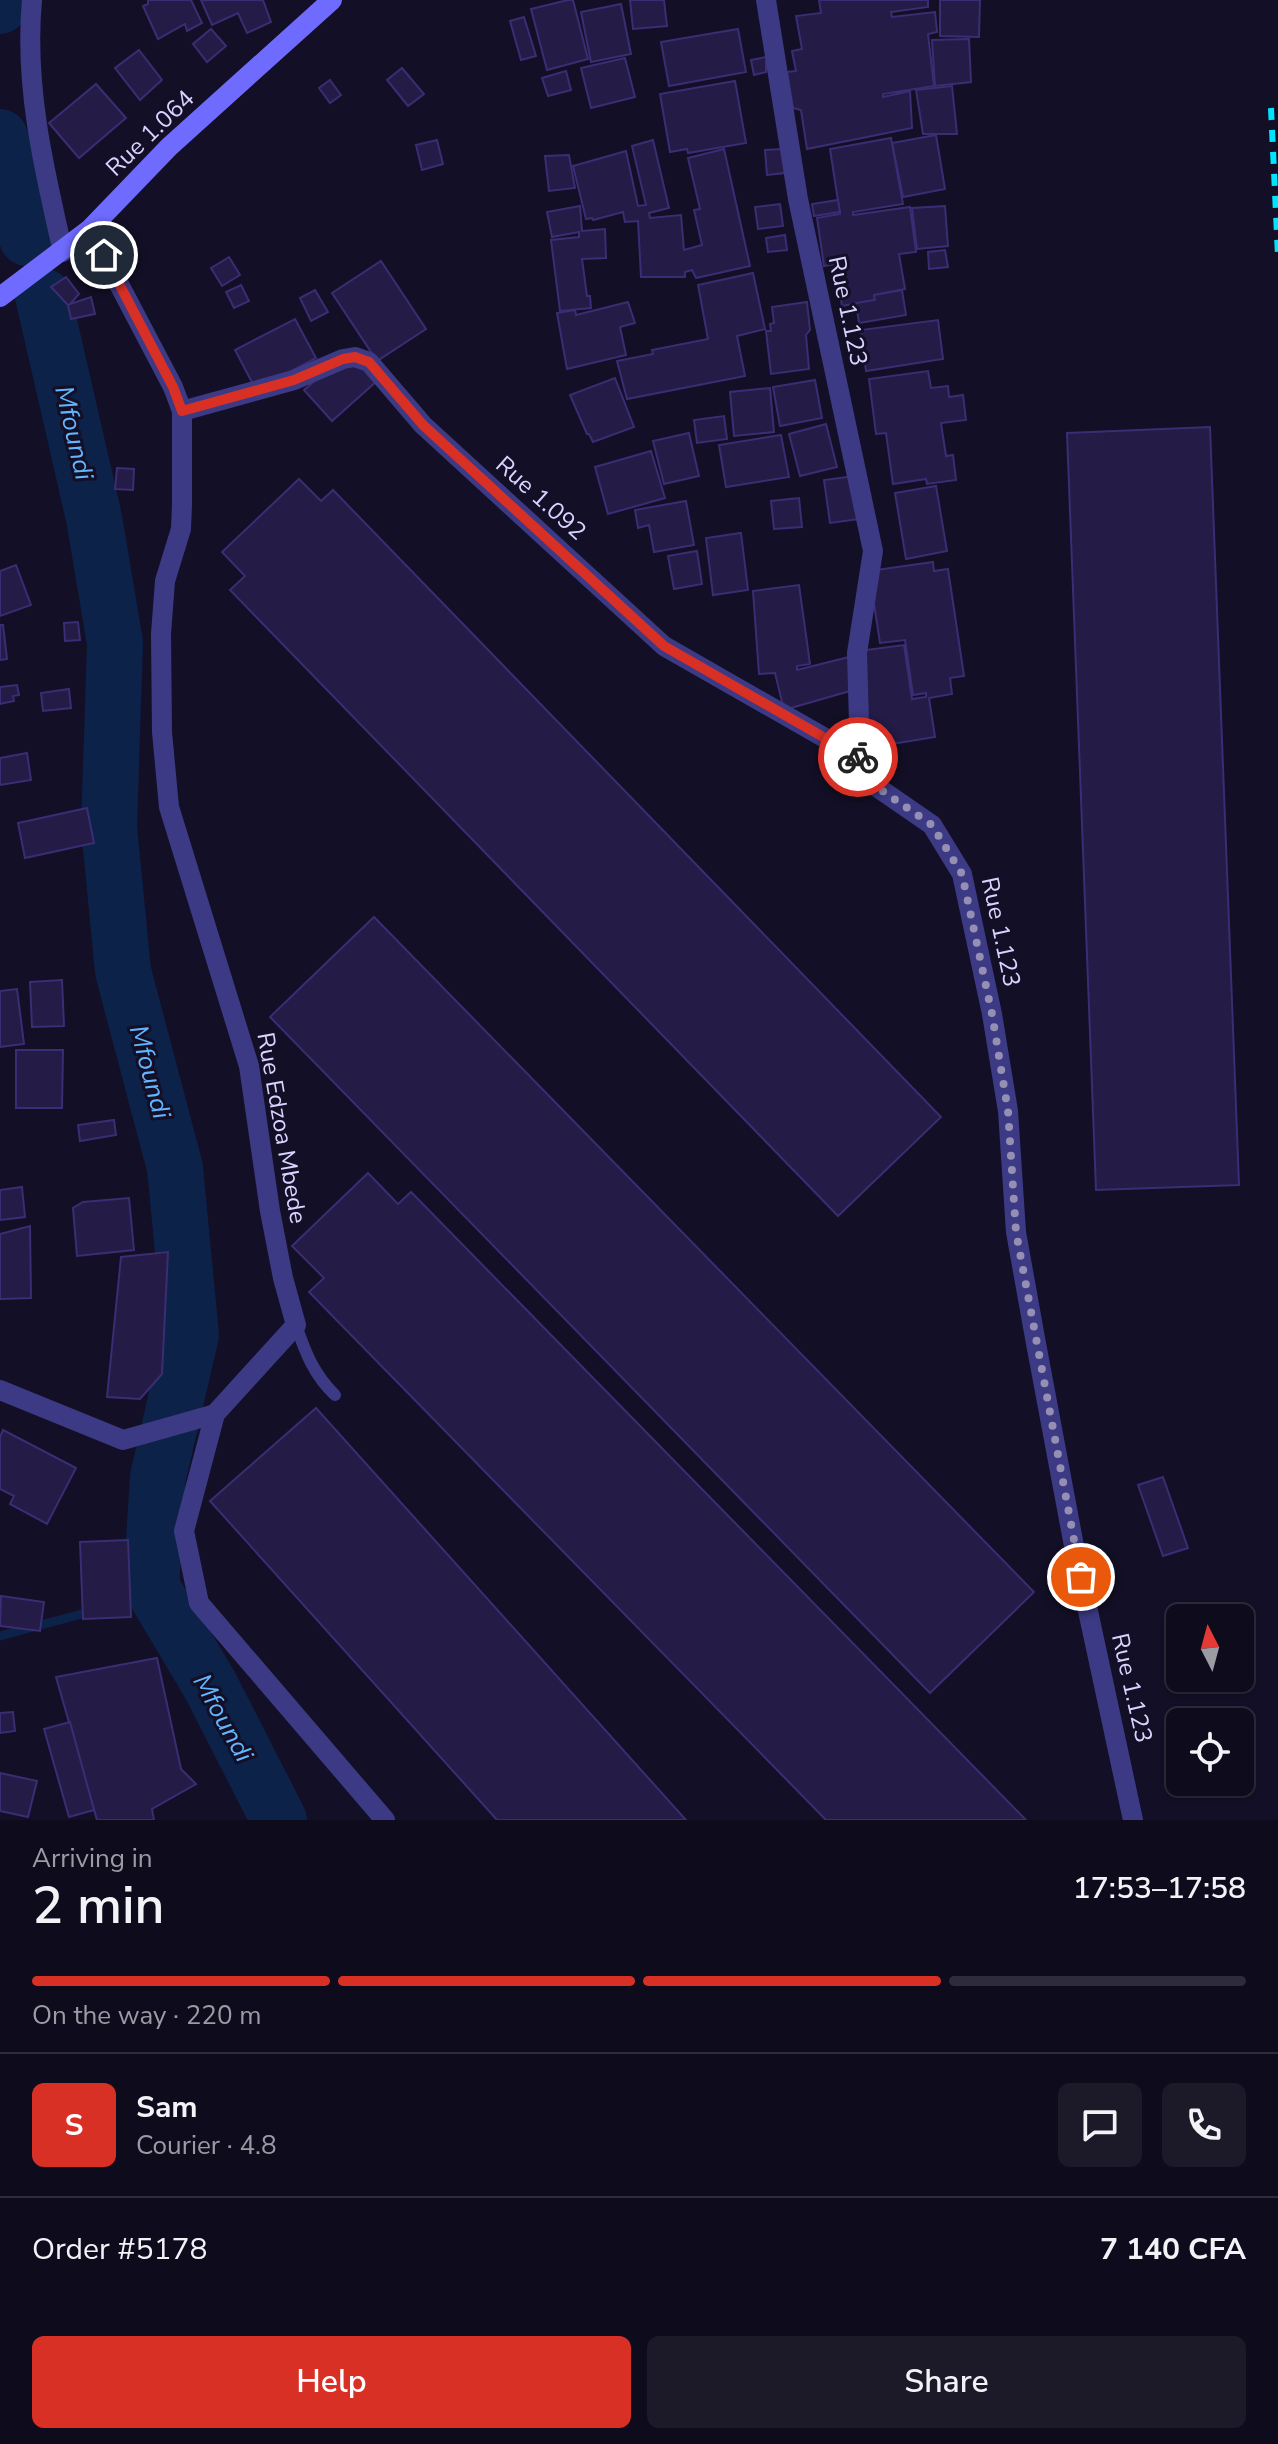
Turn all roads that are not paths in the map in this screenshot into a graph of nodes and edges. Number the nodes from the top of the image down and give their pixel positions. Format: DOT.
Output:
graph roads {
  1 [pos="32,0"];
  2 [pos="332,0"];
  3 [pos="766,0"];
  4 [pos="90,229"];
  5 [pos="63,252"];
  6 [pos="0,297"];
  7 [pos="182,411"];
  8 [pos="860,758"];
  9 [pos="296,1325"];
  10 [pos="0,1390"];
  11 [pos="335,1395"];
  12 [pos="215,1414"];
  13 [pos="385,1820"];
  14 [pos="1133,1820"];
  1 -- 5 [label="street"];
  2 -- 4 [label="main road, Rue 1.064"];
  3 -- 8 [label="street, Rue 1.123"];
  4 -- 5 [label="main road, Rue 1.064"];
  4 -- 7 [label="street, Rue Edzoa Mbede"];
  5 -- 6 [label="main road, Rue 1.064"];
  7 -- 8 [label="street, Rue 1.092"];
  7 -- 9 [label="street, Rue Edzoa Mbede"];
  8 -- 14 [label="street, Rue 1.123"];
  9 -- 11 [label="lane"];
  9 -- 12 [label="street"];
  10 -- 12 [label="street"];
  12 -- 13 [label="street"];
}
